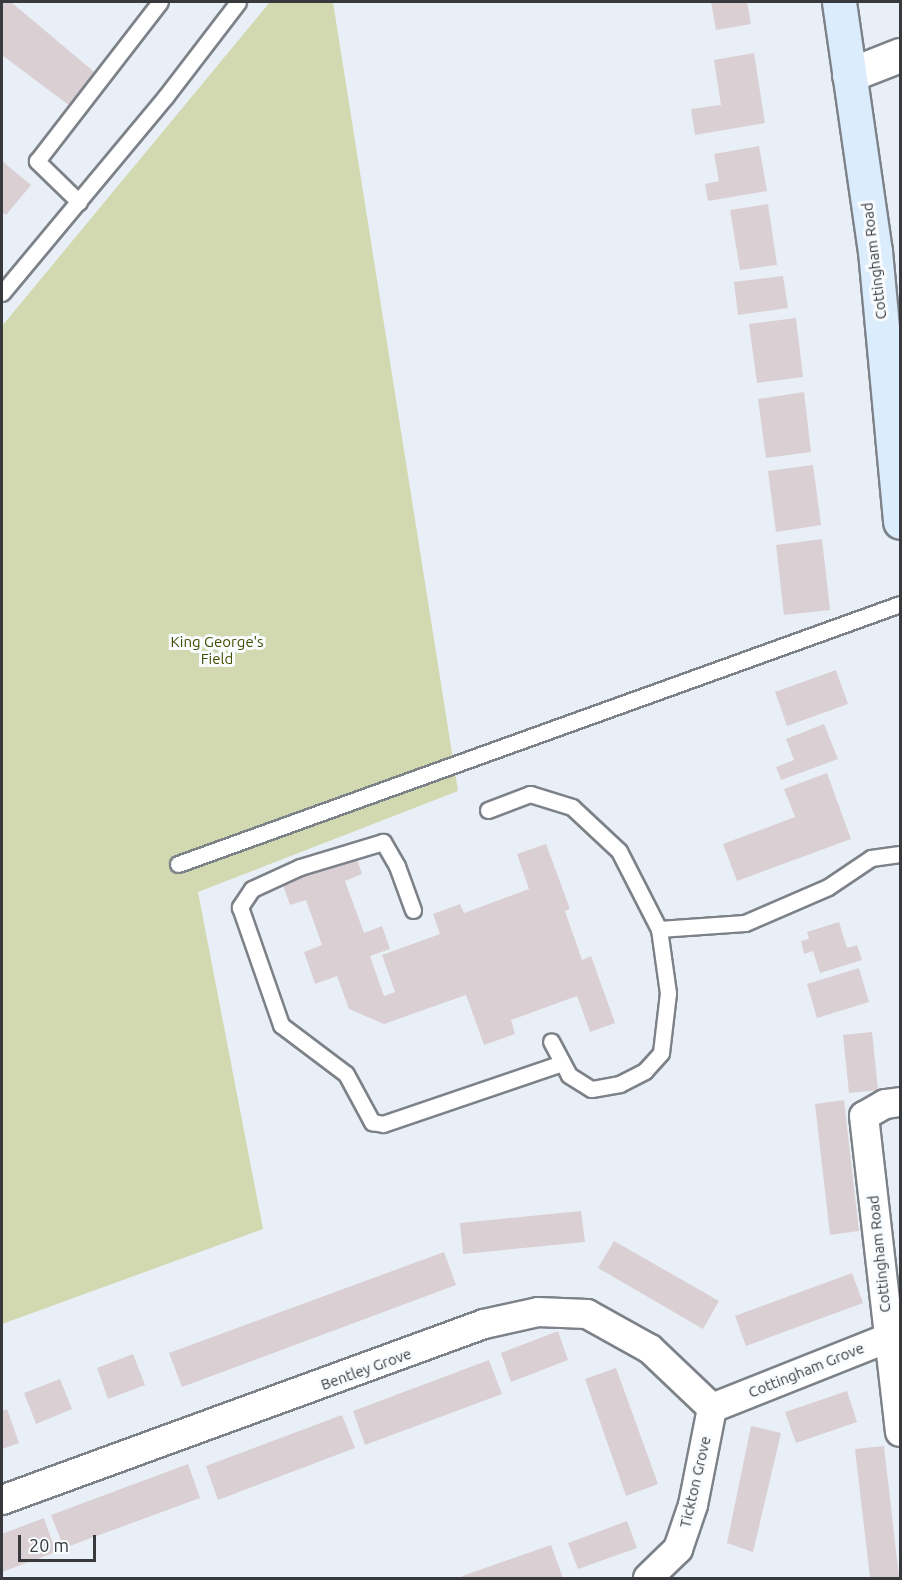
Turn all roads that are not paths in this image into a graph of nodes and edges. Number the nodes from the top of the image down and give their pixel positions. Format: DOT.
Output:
graph roads {
  1 [pos="160,2"];
  2 [pos="238,2"];
  3 [pos="843,3"];
  4 [pos="900,55"];
  5 [pos="849,75"];
  6 [pos="79,202"];
  7 [pos="2,293"];
  8 [pos="900,522"];
  9 [pos="900,604"];
  10 [pos="489,810"];
  11 [pos="900,854"];
  12 [pos="178,864"];
  13 [pos="413,910"];
  14 [pos="659,928"];
  15 [pos="551,1041"];
  16 [pos="562,1063"];
  17 [pos="900,1102"];
  18 [pos="894,1335"];
  19 [pos="712,1408"];
  20 [pos="900,1432"];
  21 [pos="2,1500"];
  22 [pos="648,1578"];
  1 -- 6 [label="lane"];
  2 -- 6 [label="lane"];
  3 -- 5 [label="main road, Cottingham Road"];
  4 -- 5 [label="street"];
  5 -- 8 [label="main road, Cottingham Road"];
  6 -- 7 [label="lane"];
  9 -- 12 [label="lane"];
  10 -- 14 [label="lane"];
  11 -- 14 [label="lane"];
  13 -- 16 [label="lane"];
  14 -- 16 [label="lane"];
  15 -- 16 [label="lane"];
  17 -- 18 [label="street, Cottingham Road"];
  18 -- 19 [label="street, Cottingham Grove"];
  18 -- 20 [label="street, Cottingham Road"];
  19 -- 21 [label="street, Bentley Grove"];
  19 -- 22 [label="street, Tickton Grove"];
}
